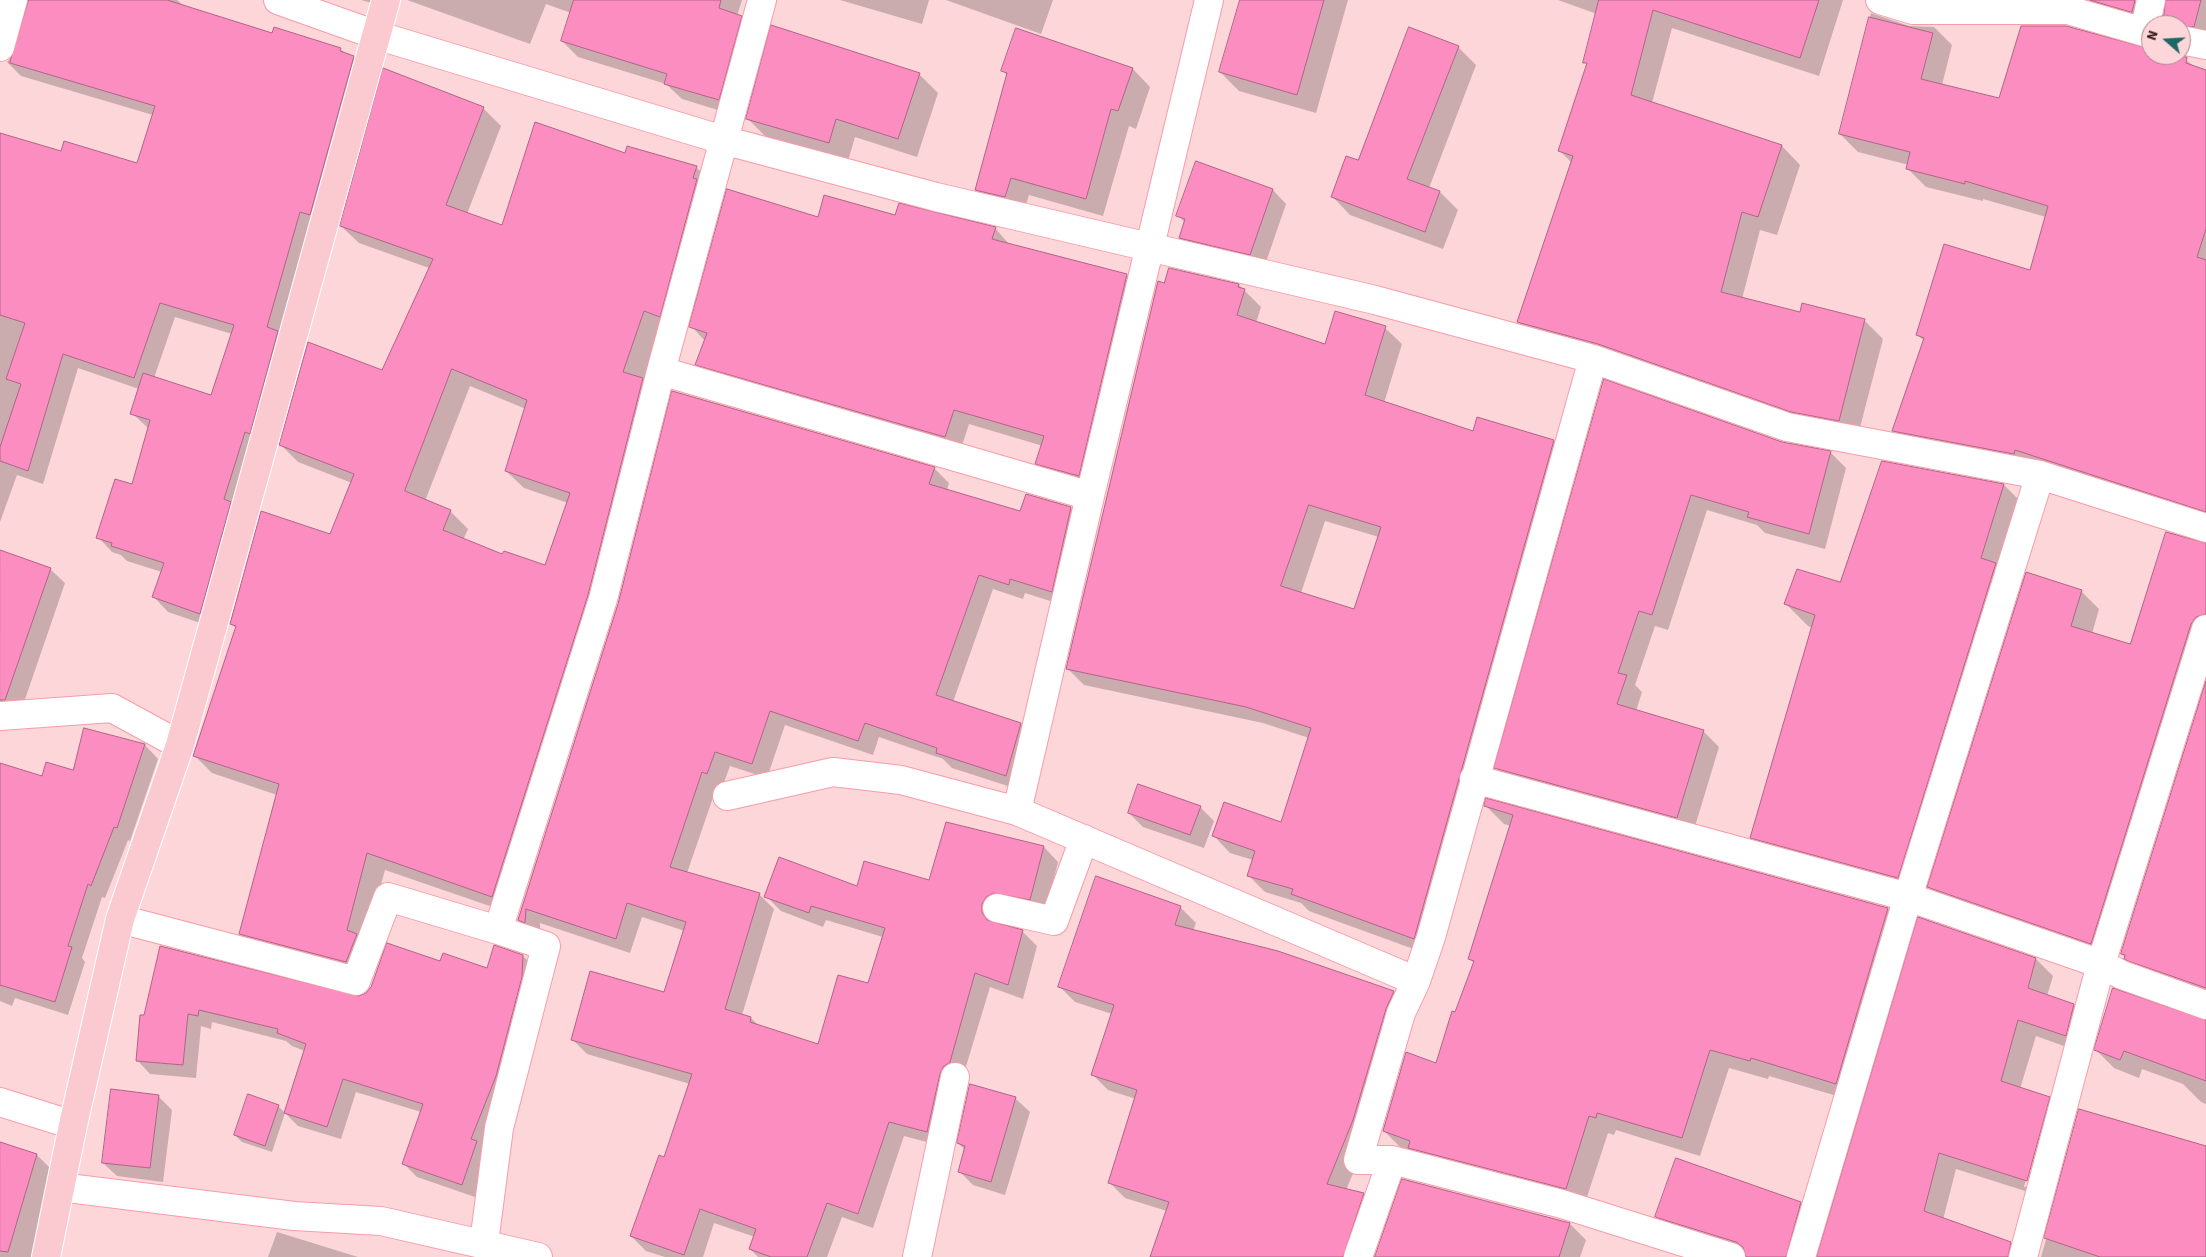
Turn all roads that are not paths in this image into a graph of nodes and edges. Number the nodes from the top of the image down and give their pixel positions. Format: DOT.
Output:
graph roads {
  1 [pos="13,0"];
  2 [pos="278,0"];
  3 [pos="386,0"];
  4 [pos="762,0"];
  5 [pos="1209,0"];
  6 [pos="1880,0"];
  7 [pos="2151,0"];
  8 [pos="2150,15"];
  9 [pos="2141,31"];
  10 [pos="376,34"];
  11 [pos="2191,42"];
  12 [pos="2206,45"];
  13 [pos="0,47"];
  14 [pos="723,140"];
  15 [pos="1150,248"];
  16 [pos="1593,359"];
  17 [pos="661,371"];
  18 [pos="2040,475"];
  19 [pos="1090,496"];
  20 [pos="2206,528"];
  21 [pos="2206,629"];
  22 [pos="0,716"];
  23 [pos="180,745"];
  24 [pos="1474,779"];
  25 [pos="727,796"];
  26 [pos="1017,811"];
  27 [pos="1084,838"];
  28 [pos="1908,897"];
  29 [pos="997,908"];
  30 [pos="120,919"];
  31 [pos="498,930"];
  32 [pos="2101,964"];
  33 [pos="1416,981"];
  34 [pos="2206,1005"];
  35 [pos="955,1077"];
  36 [pos="0,1102"];
  37 [pos="73,1125"];
  38 [pos="1392,1160"];
  39 [pos="60,1188"];
  40 [pos="487,1250"];
  41 [pos="46,1257"];
  42 [pos="538,1257"];
  43 [pos="917,1257"];
  44 [pos="1358,1257"];
  45 [pos="1731,1257"];
  46 [pos="1801,1257"];
  47 [pos="2023,1257"];
  1 -- 13 [label="street"];
  2 -- 10 [label="street"];
  3 -- 10 [label="main road"];
  4 -- 14 [label="street"];
  5 -- 15 [label="street"];
  6 -- 9 [label="street"];
  7 -- 8 [label="street"];
  10 -- 14 [label="street"];
  10 -- 23 [label="main road"];
  11 -- 12 [label="street"];
  14 -- 15 [label="street"];
  14 -- 17 [label="street"];
  15 -- 16 [label="street"];
  15 -- 19 [label="street"];
  16 -- 18 [label="street"];
  16 -- 24 [label="street"];
  17 -- 19 [label="street"];
  17 -- 31 [label="street"];
  18 -- 20 [label="street"];
  18 -- 28 [label="street"];
  19 -- 26 [label="street"];
  21 -- 32 [label="street"];
  22 -- 23 [label="street"];
  23 -- 30 [label="main road"];
  24 -- 28 [label="street"];
  24 -- 33 [label="street"];
  25 -- 26 [label="street"];
  26 -- 27 [label="street"];
  27 -- 29 [label="street"];
  27 -- 33 [label="street"];
  28 -- 32 [label="street"];
  28 -- 46 [label="street"];
  30 -- 31 [label="street"];
  30 -- 37 [label="main road"];
  31 -- 40 [label="street"];
  32 -- 34 [label="street"];
  32 -- 47 [label="street"];
  33 -- 38 [label="street"];
  35 -- 43 [label="street"];
  36 -- 37 [label="street"];
  37 -- 39 [label="main road"];
  38 -- 44 [label="street"];
  38 -- 45 [label="street"];
  39 -- 40 [label="street"];
  39 -- 41 [label="main road"];
  40 -- 42 [label="street"];
}
